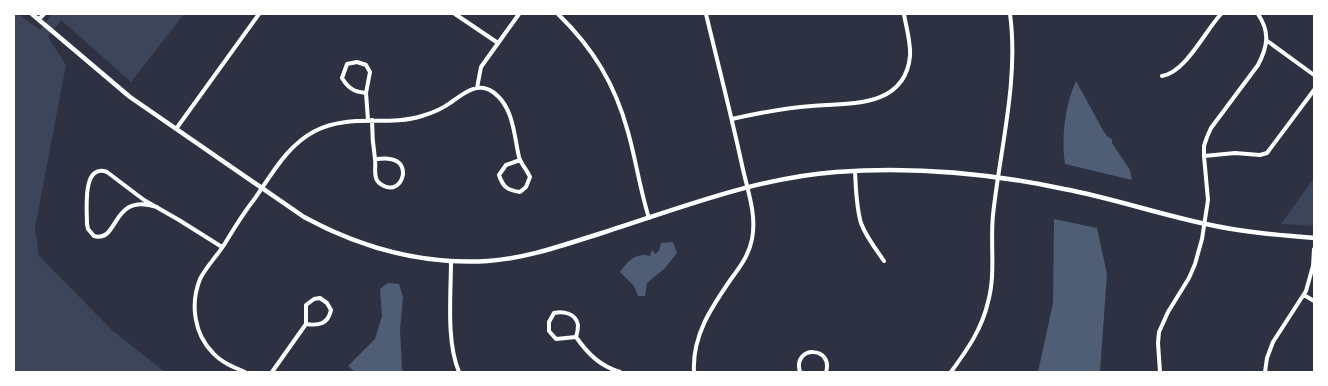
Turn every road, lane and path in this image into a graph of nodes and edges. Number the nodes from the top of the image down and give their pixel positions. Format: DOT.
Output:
graph roads {
  1 [pos="32,14"];
  2 [pos="44,14"];
  3 [pos="259,14"];
  4 [pos="455,14"];
  5 [pos="519,14"];
  6 [pos="558,14"];
  7 [pos="706,14"];
  8 [pos="904,14"];
  9 [pos="1010,14"];
  10 [pos="1221,14"];
  11 [pos="1258,14"];
  12 [pos="39,19"];
  13 [pos="1266,40"];
  14 [pos="498,43"];
  15 [pos="1314,75"];
  16 [pos="1162,76"];
  17 [pos="477,88"];
  18 [pos="1314,90"];
  19 [pos="366,93"];
  20 [pos="732,119"];
  21 [pos="370,120"];
  22 [pos="176,129"];
  23 [pos="1204,156"];
  24 [pos="375,159"];
  25 [pos="520,160"];
  26 [pos="854,171"];
  27 [pos="997,178"];
  28 [pos="747,187"];
  29 [pos="262,189"];
  30 [pos="156,208"];
  31 [pos="649,218"];
  32 [pos="1205,224"];
  33 [pos="1314,238"];
  34 [pos="222,247"];
  35 [pos="1314,248"];
  36 [pos="451,261"];
  37 [pos="884,261"];
  38 [pos="1304,295"];
  39 [pos="1314,301"];
  40 [pos="306,324"];
  41 [pos="576,338"];
  42 [pos="827,371"];
  43 [pos="245,372"];
  44 [pos="272,372"];
  45 [pos="459,372"];
  46 [pos="620,372"];
  47 [pos="694,372"];
  48 [pos="800,372"];
  49 [pos="834,372"];
  50 [pos="951,372"];
  51 [pos="1160,372"];
  52 [pos="1265,372"];
  1 -- 12 [label="street"];
  2 -- 12 [label="street"];
  3 -- 22 [label="street"];
  4 -- 14 [label="street"];
  5 -- 14 [label="street"];
  6 -- 31 [label="street"];
  7 -- 20 [label="street"];
  8 -- 20 [label="street"];
  9 -- 27 [label="street"];
  10 -- 16 [label="street"];
  11 -- 13 [label="street"];
  12 -- 22 [label="street"];
  13 -- 15 [label="street"];
  13 -- 23 [label="street"];
  14 -- 17 [label="street"];
  17 -- 21 [label="street"];
  17 -- 25 [label="street"];
  18 -- 23 [label="street"];
  19 -- 19 [label="street"];
  19 -- 21 [label="street"];
  20 -- 28 [label="street"];
  21 -- 24 [label="street"];
  21 -- 29 [label="street"];
  22 -- 29 [label="street"];
  23 -- 32 [label="street"];
  24 -- 24 [label="street"];
  25 -- 25 [label="street"];
  26 -- 27 [label="street"];
  26 -- 28 [label="street"];
  26 -- 37 [label="street"];
  27 -- 32 [label="street"];
  27 -- 50 [label="street"];
  28 -- 31 [label="street"];
  28 -- 47 [label="street"];
  29 -- 34 [label="street"];
  29 -- 36 [label="street"];
  30 -- 30 [label="street"];
  30 -- 34 [label="street"];
  31 -- 36 [label="street"];
  32 -- 33 [label="street"];
  32 -- 51 [label="street"];
  34 -- 43 [label="street"];
  35 -- 38 [label="street"];
  36 -- 45 [label="street"];
  38 -- 39 [label="street"];
  38 -- 52 [label="street"];
  40 -- 40 [label="street"];
  40 -- 44 [label="street"];
  41 -- 41 [label="street"];
  41 -- 46 [label="street"];
  42 -- 48 [label="street"];
  42 -- 49 [label="street"];
}
